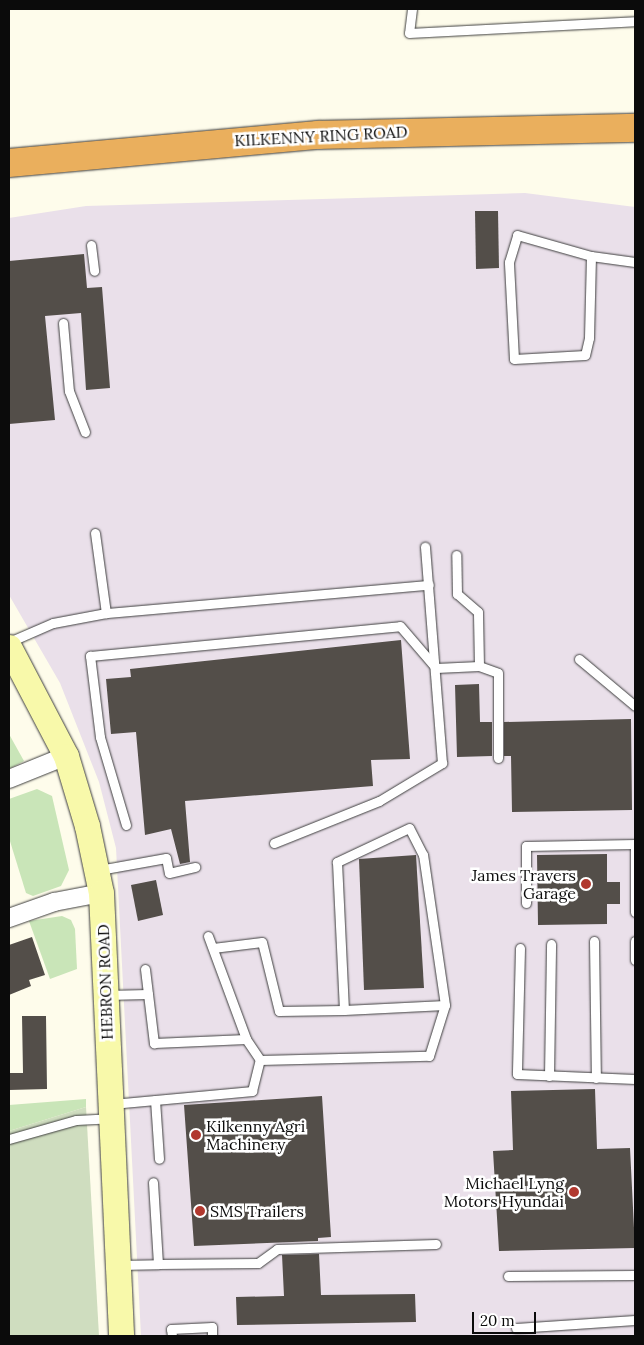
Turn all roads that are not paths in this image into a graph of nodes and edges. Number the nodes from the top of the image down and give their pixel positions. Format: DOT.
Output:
graph roads {
  1 [pos="412,9"];
  2 [pos="635,22"];
  3 [pos="635,128"];
  4 [pos="9,163"];
  5 [pos="91,245"];
  6 [pos="591,256"];
  7 [pos="635,262"];
  8 [pos="94,271"];
  9 [pos="63,323"];
  10 [pos="85,432"];
  11 [pos="95,533"];
  12 [pos="425,547"];
  13 [pos="456,555"];
  14 [pos="429,586"];
  15 [pos="106,613"];
  16 [pos="9,642"];
  17 [pos="9,647"];
  18 [pos="579,659"];
  19 [pos="479,666"];
  20 [pos="436,668"];
  21 [pos="635,706"];
  22 [pos="66,756"];
  23 [pos="498,758"];
  24 [pos="9,779"];
  25 [pos="126,825"];
  26 [pos="274,843"];
  27 [pos="635,864"];
  28 [pos="195,868"];
  29 [pos="98,882"];
  30 [pos="526,903"];
  31 [pos="635,912"];
  32 [pos="9,918"];
  33 [pos="208,936"];
  34 [pos="635,940"];
  35 [pos="594,942"];
  36 [pos="551,944"];
  37 [pos="213,948"];
  38 [pos="520,948"];
  39 [pos="635,960"];
  40 [pos="146,969"];
  41 [pos="148,994"];
  42 [pos="106,995"];
  43 [pos="445,1005"];
  44 [pos="344,1010"];
  45 [pos="246,1040"];
  46 [pos="260,1060"];
  47 [pos="549,1076"];
  48 [pos="596,1078"];
  49 [pos="635,1079"];
  50 [pos="155,1100"];
  51 [pos="110,1111"];
  52 [pos="9,1139"];
  53 [pos="159,1159"];
  54 [pos="153,1182"];
  55 [pos="436,1244"];
  56 [pos="158,1264"];
  57 [pos="116,1266"];
  58 [pos="635,1275"];
  59 [pos="508,1276"];
  60 [pos="635,1320"];
  61 [pos="516,1328"];
  62 [pos="121,1336"];
  63 [pos="172,1336"];
  64 [pos="212,1336"];
  1 -- 2 [label="lane"];
  3 -- 4 [label="highway, KILKENNY RING ROAD"];
  5 -- 8 [label="lane"];
  6 -- 6 [label="lane"];
  6 -- 7 [label="lane"];
  9 -- 10 [label="lane"];
  11 -- 15 [label="lane"];
  12 -- 14 [label="lane"];
  13 -- 19 [label="lane"];
  14 -- 15 [label="lane"];
  14 -- 20 [label="lane"];
  15 -- 16 [label="lane"];
  17 -- 22 [label="street, HEBRON ROAD"];
  18 -- 21 [label="lane"];
  19 -- 20 [label="lane"];
  19 -- 23 [label="lane"];
  20 -- 25 [label="lane"];
  20 -- 26 [label="lane"];
  22 -- 24 [label="street"];
  22 -- 29 [label="street, HEBRON ROAD"];
  27 -- 30 [label="lane"];
  27 -- 31 [label="lane"];
  28 -- 29 [label="lane"];
  29 -- 32 [label="street"];
  29 -- 42 [label="street, HEBRON ROAD"];
  33 -- 37 [label="lane"];
  34 -- 39 [label="lane"];
  35 -- 48 [label="lane"];
  36 -- 47 [label="lane"];
  37 -- 44 [label="lane"];
  37 -- 45 [label="lane"];
  38 -- 47 [label="lane"];
  40 -- 41 [label="lane"];
  41 -- 42 [label="lane"];
  41 -- 45 [label="lane"];
  42 -- 51 [label="street, HEBRON ROAD"];
  43 -- 44 [label="lane"];
  43 -- 44 [label="lane"];
  43 -- 46 [label="lane"];
  45 -- 46 [label="lane"];
  46 -- 50 [label="lane"];
  47 -- 48 [label="lane"];
  48 -- 49 [label="lane"];
  50 -- 51 [label="lane"];
  50 -- 53 [label="lane"];
  51 -- 52 [label="lane"];
  51 -- 57 [label="street, HEBRON ROAD"];
  54 -- 56 [label="lane"];
  55 -- 56 [label="lane"];
  56 -- 57 [label="lane"];
  57 -- 62 [label="street, HEBRON ROAD"];
  58 -- 59 [label="lane"];
  60 -- 61 [label="lane"];
  63 -- 64 [label="lane"];
}
